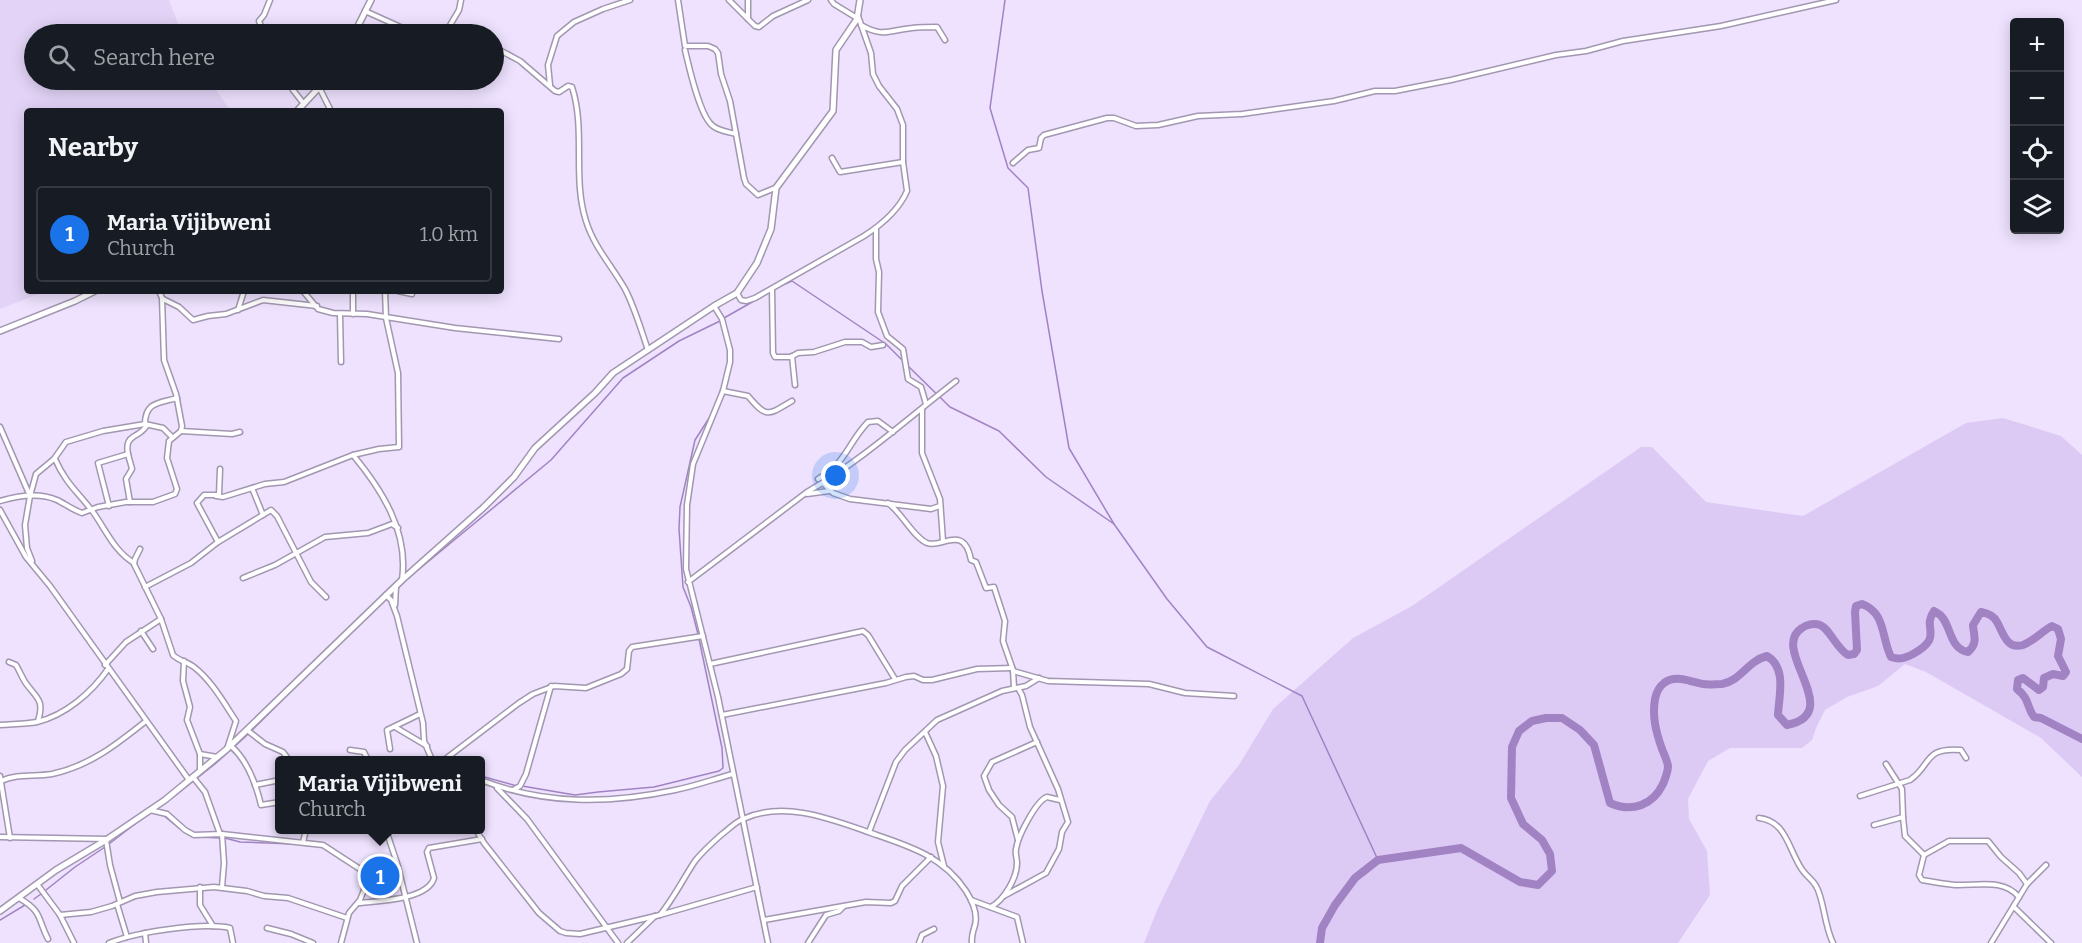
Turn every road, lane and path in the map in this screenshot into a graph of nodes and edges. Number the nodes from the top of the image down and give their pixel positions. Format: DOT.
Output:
graph roads {
  1 [pos="270,0"];
  2 [pos="461,0"];
  3 [pos="630,0"];
  4 [pos="678,0"];
  5 [pos="729,0"];
  6 [pos="748,0"];
  7 [pos="808,0"];
  8 [pos="831,0"];
  9 [pos="860,0"];
  10 [pos="1799,0"];
  11 [pos="1836,0"];
  12 [pos="369,1"];
  13 [pos="1801,7"];
  14 [pos="365,11"];
  15 [pos="858,17"];
  16 [pos="748,20"];
  17 [pos="260,24"];
  18 [pos="359,24"];
  19 [pos="394,24"];
  20 [pos="451,24"];
  21 [pos="861,25"];
  22 [pos="945,40"];
  23 [pos="685,50"];
  24 [pos="504,52"];
  25 [pos="550,86"];
  26 [pos="292,90"];
  27 [pos="316,90"];
  28 [pos="320,90"];
  29 [pos="304,104"];
  30 [pos="300,108"];
  31 [pos="330,108"];
  32 [pos="736,135"];
  33 [pos="832,158"];
  34 [pos="903,162"];
  35 [pos="1013,163"];
  36 [pos="776,188"];
  37 [pos="876,229"];
  38 [pos="772,289"];
  39 [pos="737,293"];
  40 [pos="90,294"];
  41 [pos="160,294"];
  42 [pos="243,294"];
  43 [pos="306,294"];
  44 [pos="353,294"];
  45 [pos="385,294"];
  46 [pos="162,298"];
  47 [pos="317,306"];
  48 [pos="714,306"];
  49 [pos="238,310"];
  50 [pos="340,314"];
  51 [pos="353,314"];
  52 [pos="386,318"];
  53 [pos="0,331"];
  54 [pos="559,339"];
  55 [pos="883,345"];
  56 [pos="648,350"];
  57 [pos="792,356"];
  58 [pos="341,362"];
  59 [pos="956,381"];
  60 [pos="795,385"];
  61 [pos="723,391"];
  62 [pos="177,398"];
  63 [pos="792,401"];
  64 [pos="926,404"];
  65 [pos="922,408"];
  66 [pos="146,424"];
  67 [pos="0,427"];
  68 [pos="181,431"];
  69 [pos="240,432"];
  70 [pos="893,432"];
  71 [pos="172,437"];
  72 [pos="128,454"];
  73 [pos="353,455"];
  74 [pos="55,459"];
  75 [pos="220,469"];
  76 [pos="818,478"];
  77 [pos="823,483"];
  78 [pos="252,488"];
  79 [pos="831,491"];
  80 [pos="804,495"];
  81 [pos="30,496"];
  82 [pos="216,496"];
  83 [pos="0,501"];
  84 [pos="130,502"];
  85 [pos="888,503"];
  86 [pos="109,506"];
  87 [pos="940,506"];
  88 [pos="0,510"];
  89 [pos="91,510"];
  90 [pos="84,513"];
  91 [pos="263,515"];
  92 [pos="97,518"];
  93 [pos="398,528"];
  94 [pos="218,542"];
  95 [pos="942,542"];
  96 [pos="140,549"];
  97 [pos="296,553"];
  98 [pos="135,564"];
  99 [pos="31,565"];
  100 [pos="243,578"];
  101 [pos="402,580"];
  102 [pos="688,582"];
  103 [pos="396,585"];
  104 [pos="145,586"];
  105 [pos="386,595"];
  106 [pos="326,597"];
  107 [pos="394,608"];
  108 [pos="161,619"];
  109 [pos="141,631"];
  110 [pos="703,636"];
  111 [pos="153,648"];
  112 [pos="184,661"];
  113 [pos="9,662"];
  114 [pos="710,664"];
  115 [pos="106,667"];
  116 [pos="1013,669"];
  117 [pos="1039,678"];
  118 [pos="896,679"];
  119 [pos="551,686"];
  120 [pos="1016,688"];
  121 [pos="1234,696"];
  122 [pos="420,714"];
  123 [pos="722,715"];
  124 [pos="38,721"];
  125 [pos="146,721"];
  126 [pos="0,725"];
  127 [pos="394,727"];
  128 [pos="247,730"];
  129 [pos="925,732"];
  130 [pos="1037,742"];
  131 [pos="427,746"];
  132 [pos="229,748"];
  133 [pos="390,749"];
  134 [pos="350,750"];
  135 [pos="200,754"];
  136 [pos="286,756"];
  137 [pos="366,756"];
  138 [pos="431,756"];
  139 [pos="449,756"];
  140 [pos="217,757"];
  141 [pos="1966,758"];
  142 [pos="1886,764"];
  143 [pos="200,771"];
  144 [pos="733,774"];
  145 [pos="0,776"];
  146 [pos="191,778"];
  147 [pos="275,781"];
  148 [pos="523,781"];
  149 [pos="1,782"];
  150 [pos="485,782"];
  151 [pos="1899,783"];
  152 [pos="1056,785"];
  153 [pos="255,786"];
  154 [pos="496,786"];
  155 [pos="513,790"];
  156 [pos="525,793"];
  157 [pos="1049,796"];
  158 [pos="1860,796"];
  159 [pos="1061,800"];
  160 [pos="275,803"];
  161 [pos="149,810"];
  162 [pos="6,813"];
  163 [pos="1903,817"];
  164 [pos="1759,818"];
  165 [pos="742,819"];
  166 [pos="0,820"];
  167 [pos="1874,825"];
  168 [pos="869,832"];
  169 [pos="221,834"];
  170 [pos="305,834"];
  171 [pos="387,834"];
  172 [pos="479,834"];
  173 [pos="0,837"];
  174 [pos="10,838"];
  175 [pos="482,839"];
  176 [pos="107,840"];
  177 [pos="1018,841"];
  178 [pos="303,842"];
  179 [pos="1924,855"];
  180 [pos="931,858"];
  181 [pos="2046,865"];
  182 [pos="944,867"];
  183 [pos="37,884"];
  184 [pos="2027,884"];
  185 [pos="200,887"];
  186 [pos="222,887"];
  187 [pos="757,887"];
  188 [pos="1004,896"];
  189 [pos="405,897"];
  190 [pos="2019,897"];
  191 [pos="19,898"];
  192 [pos="971,900"];
  193 [pos="118,903"];
  194 [pos="358,903"];
  195 [pos="844,906"];
  196 [pos="991,907"];
  197 [pos="2014,908"];
  198 [pos="0,911"];
  199 [pos="60,915"];
  200 [pos="659,915"];
  201 [pos="347,918"];
  202 [pos="764,920"];
  203 [pos="213,927"];
  204 [pos="606,927"];
  205 [pos="267,928"];
  206 [pos="934,929"];
  207 [pos="145,933"];
  208 [pos="127,937"];
  209 [pos="48,939"];
  210 [pos="74,943"];
  211 [pos="109,943"];
  212 [pos="146,943"];
  213 [pos="233,943"];
  214 [pos="313,943"];
  215 [pos="340,943"];
  216 [pos="417,943"];
  217 [pos="618,943"];
  218 [pos="627,943"];
  219 [pos="768,943"];
  220 [pos="808,943"];
  221 [pos="919,943"];
  222 [pos="972,943"];
  223 [pos="1023,943"];
  224 [pos="1833,943"];
  225 [pos="1991,943"];
  226 [pos="2051,943"];
  1 -- 17 [label="street"];
  2 -- 20 [label="street"];
  3 -- 25 [label="street"];
  4 -- 32 [label="street"];
  5 -- 16 [label="street"];
  6 -- 16 [label="street"];
  7 -- 16 [label="street"];
  8 -- 15 [label="street"];
  9 -- 15 [label="street"];
  10 -- 13 [label="street"];
  11 -- 13 [label="street"];
  12 -- 14 [label="street"];
  13 -- 35 [label="street"];
  14 -- 18 [label="street"];
  14 -- 19 [label="street"];
  15 -- 21 [label="street"];
  15 -- 36 [label="street"];
  21 -- 22 [label="street"];
  21 -- 34 [label="street"];
  23 -- 32 [label="street"];
  24 -- 25 [label="street"];
  25 -- 56 [label="street"];
  26 -- 29 [label="street"];
  27 -- 29 [label="street"];
  28 -- 31 [label="street"];
  29 -- 30 [label="street"];
  32 -- 36 [label="street"];
  33 -- 34 [label="street"];
  34 -- 37 [label="street"];
  36 -- 39 [label="street"];
  37 -- 38 [label="street"];
  37 -- 64 [label="street"];
  38 -- 39 [label="street"];
  38 -- 57 [label="street"];
  39 -- 48 [label="street"];
  40 -- 53 [label="street"];
  41 -- 46 [label="street"];
  42 -- 49 [label="street"];
  43 -- 47 [label="street"];
  44 -- 51 [label="street"];
  45 -- 52 [label="street"];
  46 -- 49 [label="street"];
  46 -- 62 [label="street"];
  47 -- 49 [label="street"];
  47 -- 50 [label="street"];
  48 -- 56 [label="street"];
  48 -- 61 [label="street"];
  50 -- 51 [label="street"];
  50 -- 58 [label="street"];
  51 -- 52 [label="street"];
  52 -- 54 [label="street"];
  52 -- 73 [label="street"];
  55 -- 57 [label="street"];
  56 -- 101 [label="street"];
  57 -- 60 [label="street"];
  59 -- 64 [label="street"];
  61 -- 63 [label="street"];
  61 -- 102 [label="street"];
  62 -- 66 [label="street"];
  62 -- 68 [label="street"];
  64 -- 65 [label="street"];
  65 -- 70 [label="street"];
  65 -- 87 [label="street"];
  66 -- 71 [label="street"];
  66 -- 72 [label="street"];
  66 -- 74 [label="street"];
  67 -- 81 [label="street"];
  68 -- 69 [label="street"];
  68 -- 71 [label="street"];
  70 -- 76 [label="street"];
  70 -- 77 [label="street"];
  71 -- 84 [label="street"];
  72 -- 84 [label="street"];
  72 -- 86 [label="street"];
  73 -- 78 [label="street"];
  73 -- 93 [label="street"];
  74 -- 81 [label="street"];
  74 -- 89 [label="street"];
  75 -- 82 [label="street"];
  77 -- 79 [label="street"];
  77 -- 80 [label="street"];
  78 -- 82 [label="street"];
  78 -- 91 [label="street"];
  79 -- 80 [label="street"];
  79 -- 85 [label="street"];
  80 -- 102 [label="street"];
  81 -- 83 [label="street"];
  81 -- 90 [label="street"];
  81 -- 99 [label="street"];
  82 -- 94 [label="street"];
  84 -- 86 [label="street"];
  85 -- 87 [label="street"];
  85 -- 95 [label="street"];
  86 -- 89 [label="street"];
  87 -- 95 [label="street"];
  88 -- 99 [label="street"];
  89 -- 90 [label="street"];
  89 -- 92 [label="street"];
  90 -- 92 [label="street"];
  91 -- 94 [label="street"];
  91 -- 97 [label="street"];
  92 -- 98 [label="street"];
  93 -- 97 [label="street"];
  93 -- 101 [label="street"];
  94 -- 104 [label="street"];
  95 -- 116 [label="street"];
  96 -- 98 [label="street"];
  97 -- 100 [label="street"];
  97 -- 106 [label="street"];
  98 -- 104 [label="street"];
  99 -- 115 [label="street"];
  101 -- 103 [label="street"];
  102 -- 110 [label="street"];
  103 -- 105 [label="street"];
  103 -- 107 [label="street"];
  104 -- 108 [label="street"];
  105 -- 107 [label="street"];
  105 -- 128 [label="street"];
  107 -- 122 [label="street"];
  108 -- 109 [label="street"];
  108 -- 112 [label="street"];
  109 -- 111 [label="street"];
  109 -- 115 [label="street"];
  110 -- 114 [label="street"];
  110 -- 119 [label="street"];
  112 -- 132 [label="street"];
  112 -- 135 [label="street"];
  113 -- 124 [label="street"];
  114 -- 118 [label="street"];
  114 -- 123 [label="street"];
  115 -- 124 [label="street"];
  115 -- 125 [label="street"];
  116 -- 117 [label="street"];
  116 -- 118 [label="street"];
  116 -- 120 [label="street"];
  117 -- 120 [label="street"];
  117 -- 121 [label="street"];
  118 -- 123 [label="street"];
  119 -- 139 [label="street"];
  119 -- 148 [label="street"];
  120 -- 129 [label="street"];
  120 -- 130 [label="street"];
  122 -- 127 [label="street"];
  122 -- 131 [label="street"];
  123 -- 144 [label="street"];
  124 -- 126 [label="street"];
  125 -- 146 [label="street"];
  125 -- 149 [label="street"];
  127 -- 131 [label="street"];
  127 -- 133 [label="street"];
  128 -- 132 [label="street"];
  128 -- 136 [label="street"];
  129 -- 168 [label="street"];
  129 -- 182 [label="street"];
  130 -- 152 [label="street"];
  130 -- 177 [label="street"];
  131 -- 138 [label="street"];
  132 -- 140 [label="street"];
  132 -- 153 [label="street"];
  134 -- 137 [label="street"];
  135 -- 140 [label="street"];
  135 -- 143 [label="street"];
  140 -- 143 [label="street"];
  141 -- 151 [label="street"];
  142 -- 151 [label="street"];
  143 -- 146 [label="street"];
  144 -- 156 [label="street"];
  144 -- 165 [label="street"];
  145 -- 149 [label="street"];
  146 -- 161 [label="street"];
  146 -- 169 [label="street"];
  147 -- 153 [label="street"];
  148 -- 155 [label="street"];
  148 -- 156 [label="street"];
  149 -- 162 [label="street"];
  150 -- 154 [label="street"];
  151 -- 158 [label="street"];
  151 -- 163 [label="street"];
  152 -- 157 [label="street"];
  152 -- 159 [label="street"];
  153 -- 160 [label="street"];
  154 -- 155 [label="street"];
  154 -- 204 [label="street"];
  155 -- 156 [label="street"];
  157 -- 159 [label="street"];
  157 -- 177 [label="street"];
  159 -- 188 [label="street"];
  161 -- 169 [label="street"];
  161 -- 176 [label="street"];
  162 -- 166 [label="street"];
  162 -- 174 [label="street"];
  163 -- 167 [label="street"];
  163 -- 179 [label="street"];
  164 -- 224 [label="street"];
  165 -- 168 [label="street"];
  165 -- 187 [label="street"];
  165 -- 200 [label="street"];
  168 -- 180 [label="street"];
  169 -- 178 [label="street"];
  169 -- 186 [label="street"];
  170 -- 178 [label="street"];
  171 -- 189 [label="street"];
  172 -- 175 [label="street"];
  173 -- 174 [label="street"];
  174 -- 176 [label="street"];
  175 -- 189 [label="street"];
  175 -- 204 [label="street"];
  176 -- 183 [label="street"];
  176 -- 193 [label="street"];
  177 -- 188 [label="street"];
  178 -- 194 [label="street"];
  179 -- 184 [label="street"];
  179 -- 190 [label="street"];
  180 -- 182 [label="street"];
  180 -- 195 [label="street"];
  181 -- 184 [label="street"];
  182 -- 192 [label="street"];
  183 -- 191 [label="street"];
  183 -- 199 [label="street"];
  184 -- 190 [label="street"];
  185 -- 186 [label="street"];
  185 -- 193 [label="street"];
  185 -- 203 [label="street"];
  186 -- 201 [label="street"];
  187 -- 200 [label="street"];
  187 -- 202 [label="street"];
  188 -- 196 [label="street"];
  189 -- 194 [label="street"];
  189 -- 216 [label="street"];
  190 -- 197 [label="street"];
  191 -- 198 [label="street"];
  191 -- 209 [label="street"];
  192 -- 196 [label="street"];
  192 -- 222 [label="street"];
  193 -- 199 [label="street"];
  193 -- 208 [label="street"];
  194 -- 201 [label="street"];
  195 -- 202 [label="street"];
  195 -- 220 [label="street"];
  196 -- 223 [label="street"];
  197 -- 225 [label="street"];
  197 -- 226 [label="street"];
  199 -- 210 [label="street"];
  200 -- 204 [label="street"];
  200 -- 218 [label="street"];
  201 -- 215 [label="street"];
  202 -- 219 [label="street"];
  203 -- 207 [label="street"];
  203 -- 213 [label="street"];
  204 -- 217 [label="street"];
  205 -- 214 [label="street"];
  206 -- 221 [label="street"];
  207 -- 208 [label="street"];
  207 -- 212 [label="street"];
  208 -- 211 [label="street"];
}
